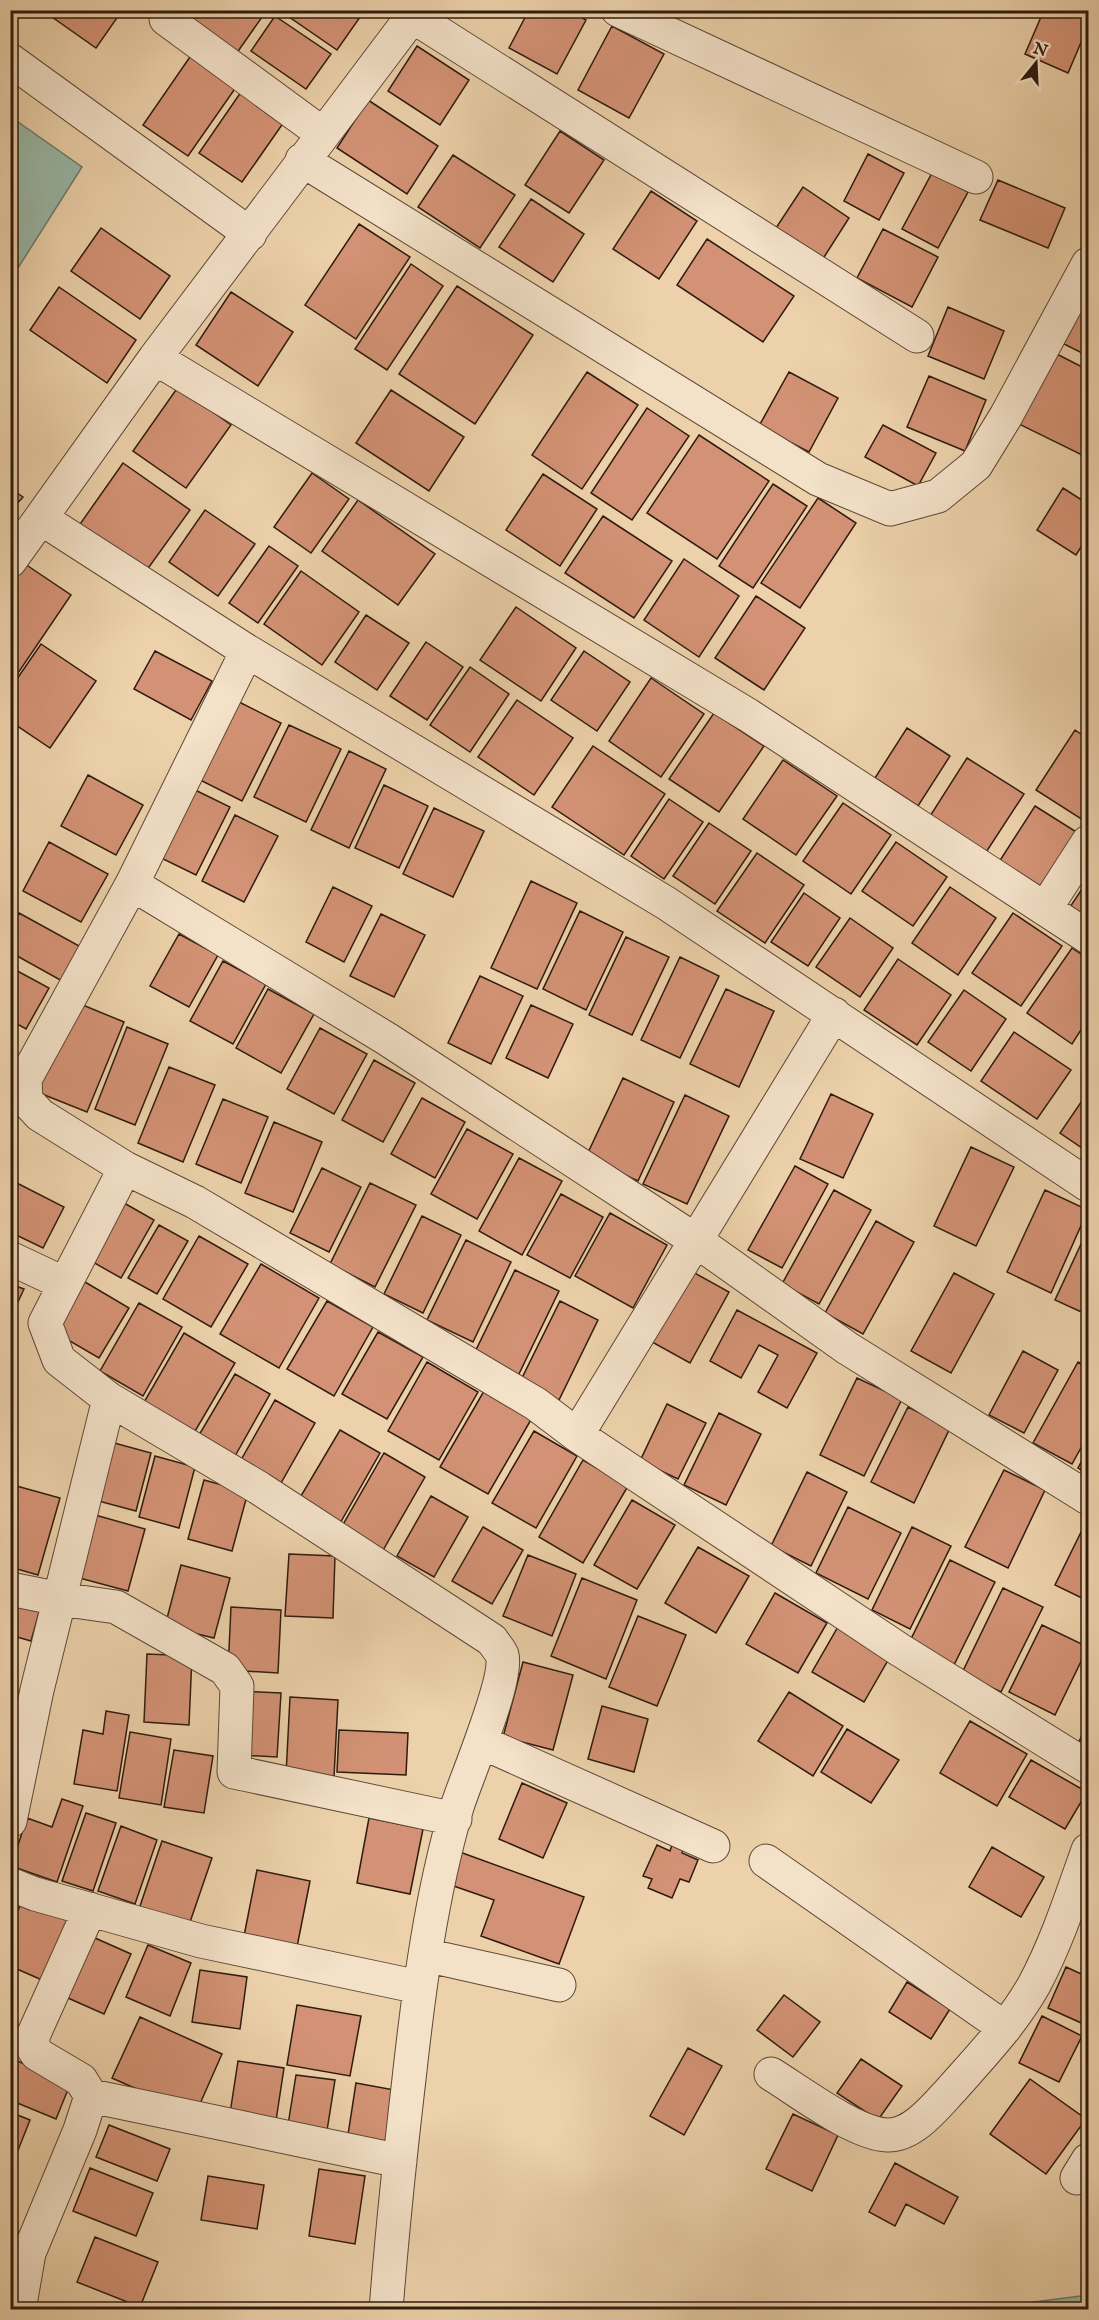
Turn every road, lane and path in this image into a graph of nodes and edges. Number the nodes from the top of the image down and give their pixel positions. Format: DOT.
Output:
graph roads {
  1 [pos="618,10"];
  2 [pos="414,13"];
  3 [pos="166,19"];
  4 [pos="10,60"];
  5 [pos="323,134"];
  6 [pos="302,160"];
  7 [pos="976,177"];
  8 [pos="250,234"];
  9 [pos="1089,264"];
  10 [pos="917,336"];
  11 [pos="155,358"];
  12 [pos="42,519"];
  13 [pos="10,561"];
  14 [pos="248,651"];
  15 [pos="1089,842"];
  16 [pos="132,884"];
  17 [pos="1045,909"];
  18 [pos="1089,937"];
  19 [pos="834,1014"];
  20 [pos="125,1168"];
  21 [pos="1089,1185"];
  22 [pos="695,1240"];
  23 [pos="10,1258"];
  24 [pos="65,1284"];
  25 [pos="109,1399"];
  26 [pos="577,1435"];
  27 [pos="1089,1498"];
  28 [pos="10,1589"];
  29 [pos="60,1599"];
  30 [pos="482,1742"];
  31 [pos="16,1761"];
  32 [pos="1089,1767"];
  33 [pos="455,1819"];
  34 [pos="10,1821"];
  35 [pos="713,1846"];
  36 [pos="1089,1850"];
  37 [pos="766,1861"];
  38 [pos="10,1884"];
  39 [pos="90,1909"];
  40 [pos="425,1955"];
  41 [pos="558,1985"];
  42 [pos="419,1987"];
  43 [pos="1005,2028"];
  44 [pos="771,2074"];
  45 [pos="91,2096"];
  46 [pos="400,2161"];
  47 [pos="20,2310"];
  48 [pos="386,2310"];
  1 -- 7 [label="street"];
  2 -- 5 [label="street"];
  2 -- 10 [label="street"];
  3 -- 5 [label="street"];
  4 -- 8 [label="street"];
  5 -- 6 [label="street"];
  6 -- 8 [label="street"];
  6 -- 9 [label="street"];
  8 -- 11 [label="street"];
  11 -- 12 [label="street"];
  11 -- 17 [label="street"];
  12 -- 13 [label="street"];
  12 -- 14 [label="street"];
  14 -- 16 [label="street"];
  14 -- 19 [label="street"];
  15 -- 17 [label="street"];
  16 -- 20 [label="street"];
  16 -- 22 [label="street"];
  17 -- 18 [label="street"];
  19 -- 21 [label="street"];
  19 -- 22 [label="street"];
  20 -- 24 [label="street"];
  20 -- 26 [label="street"];
  22 -- 26 [label="street"];
  22 -- 27 [label="street"];
  23 -- 24 [label="street"];
  24 -- 25 [label="street"];
  25 -- 29 [label="street"];
  25 -- 30 [label="street"];
  26 -- 32 [label="street"];
  28 -- 29 [label="street"];
  29 -- 31 [label="street"];
  29 -- 33 [label="street"];
  30 -- 33 [label="street"];
  30 -- 35 [label="street"];
  31 -- 34 [label="street"];
  33 -- 40 [label="street"];
  36 -- 43 [label="street"];
  37 -- 43 [label="street"];
  38 -- 39 [label="street"];
  39 -- 42 [label="street"];
  39 -- 45 [label="street"];
  40 -- 41 [label="street"];
  40 -- 42 [label="street"];
  42 -- 46 [label="street"];
  43 -- 44 [label="street"];
  45 -- 46 [label="street"];
  45 -- 47 [label="street"];
  46 -- 48 [label="street"];
}
